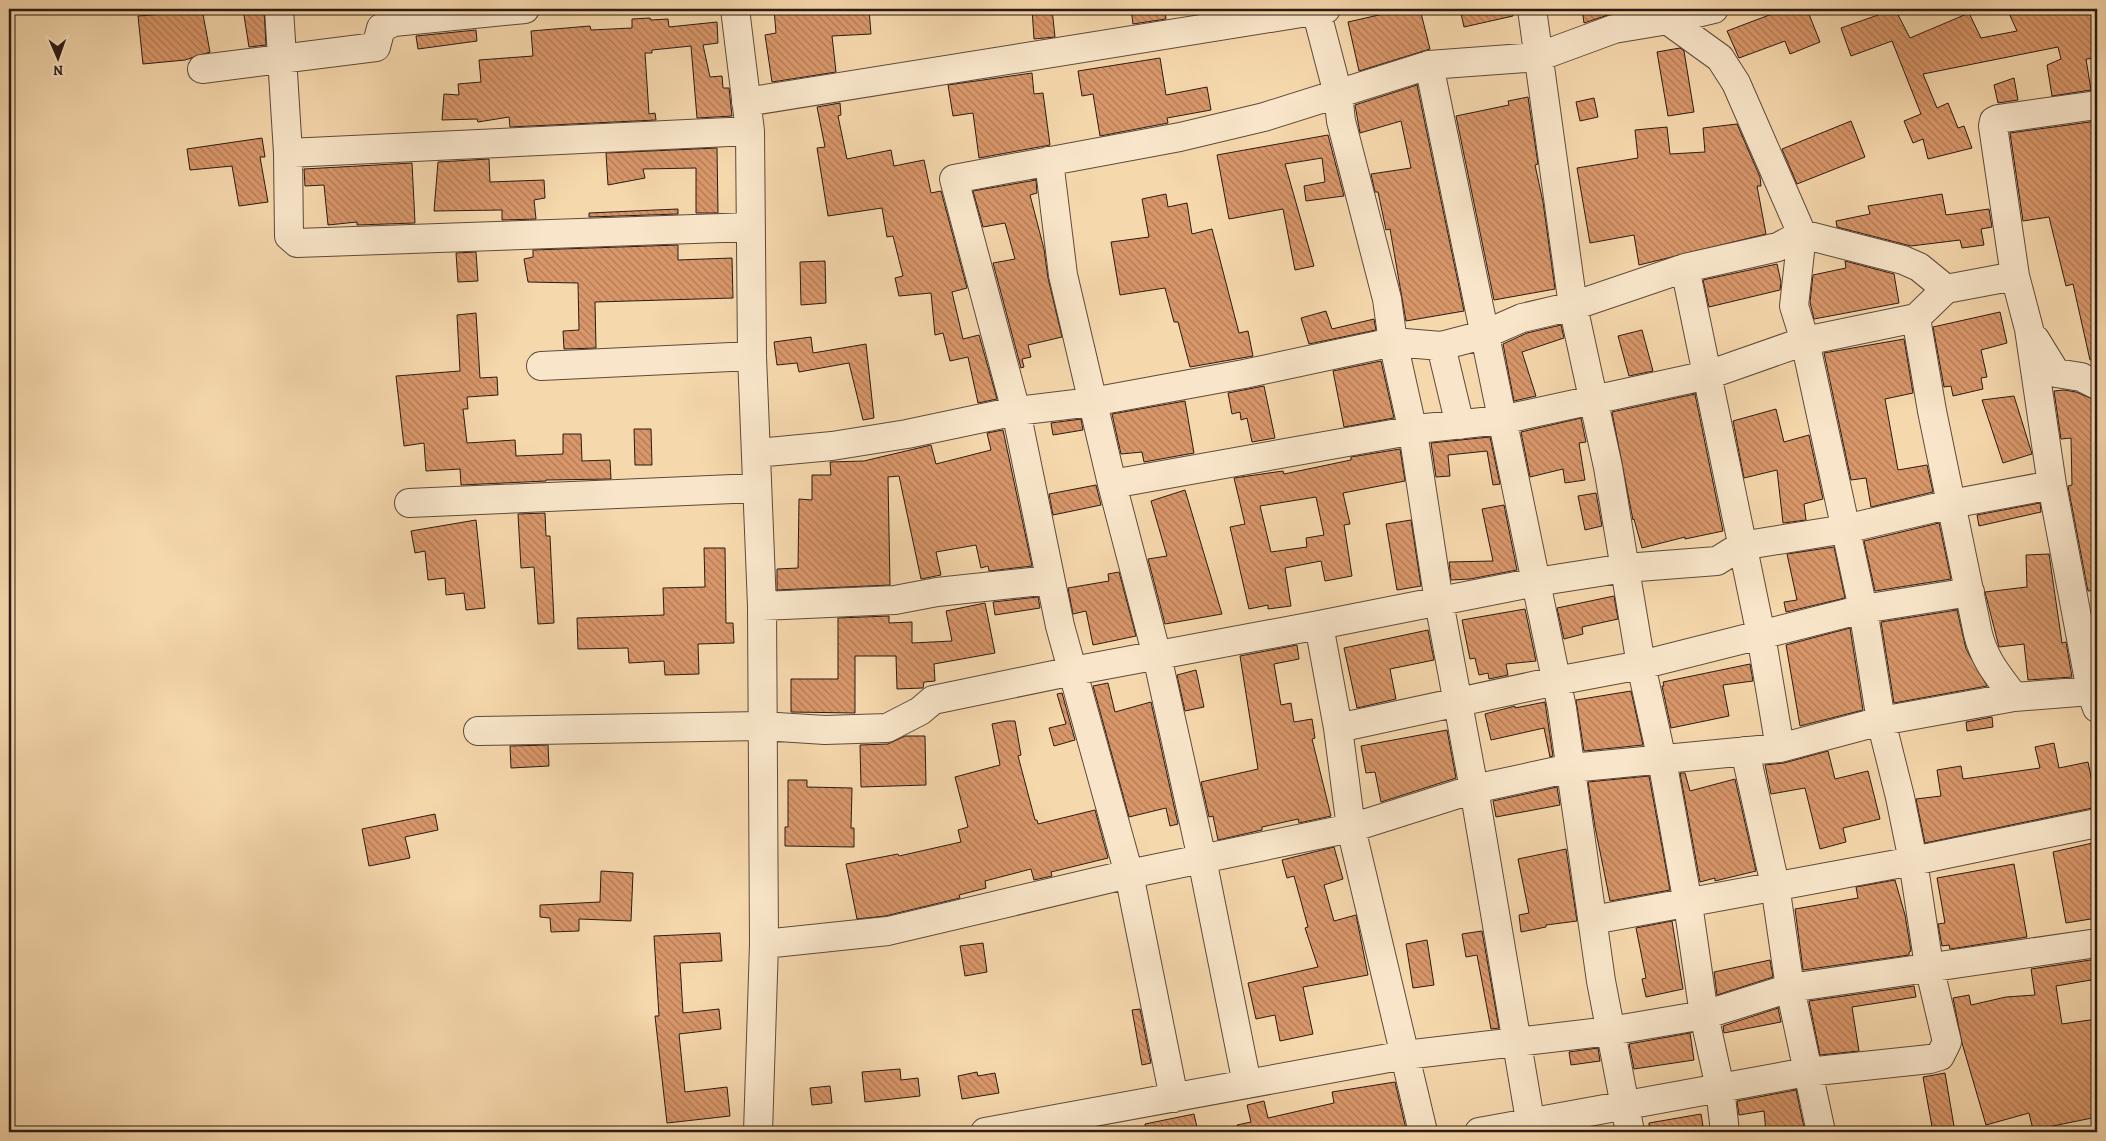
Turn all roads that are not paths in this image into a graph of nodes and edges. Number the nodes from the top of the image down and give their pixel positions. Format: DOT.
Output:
graph roads {
  1 [pos="279,9"];
  2 [pos="375,9"];
  3 [pos="525,9"];
  4 [pos="735,9"];
  5 [pos="1321,9"];
  6 [pos="1532,9"];
  7 [pos="1714,9"];
  8 [pos="1660,14"];
  9 [pos="376,47"];
  10 [pos="1538,57"];
  11 [pos="282,58"];
  12 [pos="1429,65"];
  13 [pos="202,69"];
  14 [pos="1338,94"];
  15 [pos="746,102"];
  16 [pos="2097,105"];
  17 [pos="750,130"];
  18 [pos="288,153"];
  19 [pos="1049,160"];
  20 [pos="751,227"];
  21 [pos="1802,234"];
  22 [pos="1685,268"];
  23 [pos="2015,276"];
  24 [pos="1946,289"];
  25 [pos="1573,306"];
  26 [pos="1916,318"];
  27 [pos="2029,329"];
  28 [pos="1483,335"];
  29 [pos="1805,341"];
  30 [pos="1393,342"];
  31 [pos="1441,346"];
  32 [pos="752,356"];
  33 [pos="541,366"];
  34 [pos="1708,376"];
  35 [pos="2097,385"];
  36 [pos="1593,399"];
  37 [pos="1092,402"];
  38 [pos="1016,411"];
  39 [pos="1500,420"];
  40 [pos="1460,424"];
  41 [pos="1413,432"];
  42 [pos="757,453"];
  43 [pos="1112,484"];
  44 [pos="2052,485"];
  45 [pos="756,488"];
  46 [pos="409,503"];
  47 [pos="1951,504"];
  48 [pos="1845,529"];
  49 [pos="1741,546"];
  50 [pos="1625,568"];
  51 [pos="1050,580"];
  52 [pos="1536,582"];
  53 [pos="1970,592"];
  54 [pos="1439,602"];
  55 [pos="762,606"];
  56 [pos="1863,609"];
  57 [pos="1319,625"];
  58 [pos="1761,635"];
  59 [pos="1157,656"];
  60 [pos="1640,665"];
  61 [pos="1073,671"];
  62 [pos="1556,681"];
  63 [pos="2014,697"];
  64 [pos="2094,700"];
  65 [pos="1458,703"];
  66 [pos="1881,721"];
  67 [pos="762,726"];
  68 [pos="1338,728"];
  69 [pos="478,731"];
  70 [pos="1780,748"];
  71 [pos="1745,751"];
  72 [pos="1662,760"];
  73 [pos="1571,768"];
  74 [pos="1474,789"];
  75 [pos="2097,823"];
  76 [pos="1351,828"];
  77 [pos="1202,859"];
  78 [pos="1913,861"];
  79 [pos="1129,874"];
  80 [pos="1774,885"];
  81 [pos="1688,904"];
  82 [pos="1593,920"];
  83 [pos="2097,943"];
  84 [pos="764,944"];
  85 [pos="1929,966"];
  86 [pos="1790,988"];
  87 [pos="1704,1016"];
  88 [pos="1610,1031"];
  89 [pos="1518,1042"];
  90 [pos="1405,1054"];
  91 [pos="1807,1072"];
  92 [pos="1247,1084"];
  93 [pos="1720,1088"];
  94 [pos="1174,1098"];
  95 [pos="1629,1120"];
  96 [pos="1531,1128"];
  97 [pos="758,1132"];
  98 [pos="992,1132"];
  99 [pos="1423,1132"];
  100 [pos="1479,1132"];
  101 [pos="1725,1132"];
  102 [pos="1821,1132"];
  1 -- 11 [label="street"];
  2 -- 9 [label="street"];
  3 -- 9 [label="street"];
  4 -- 15 [label="street"];
  5 -- 14 [label="street"];
  5 -- 15 [label="street"];
  6 -- 10 [label="street"];
  7 -- 8 [label="street"];
  8 -- 10 [label="street"];
  8 -- 21 [label="street"];
  9 -- 11 [label="street"];
  10 -- 12 [label="street"];
  10 -- 25 [label="street"];
  11 -- 13 [label="street"];
  11 -- 18 [label="street"];
  12 -- 14 [label="street"];
  12 -- 28 [label="street"];
  14 -- 19 [label="street"];
  14 -- 30 [label="street"];
  15 -- 17 [label="street"];
  16 -- 23 [label="street"];
  17 -- 18 [label="street"];
  17 -- 20 [label="street"];
  18 -- 20 [label="street"];
  19 -- 37 [label="street"];
  19 -- 38 [label="street"];
  20 -- 32 [label="street"];
  21 -- 22 [label="street"];
  21 -- 24 [label="street"];
  21 -- 29 [label="street"];
  22 -- 25 [label="street"];
  22 -- 34 [label="street"];
  23 -- 24 [label="street"];
  23 -- 27 [label="street"];
  24 -- 26 [label="street"];
  25 -- 28 [label="street"];
  25 -- 36 [label="street"];
  26 -- 29 [label="street"];
  26 -- 47 [label="street"];
  27 -- 35 [label="street"];
  27 -- 44 [label="street"];
  28 -- 31 [label="street"];
  28 -- 39 [label="street"];
  29 -- 34 [label="street"];
  29 -- 48 [label="street"];
  30 -- 31 [label="street"];
  30 -- 37 [label="street"];
  30 -- 41 [label="street"];
  31 -- 40 [label="street"];
  32 -- 33 [label="street"];
  32 -- 42 [label="street"];
  34 -- 36 [label="street"];
  34 -- 49 [label="street"];
  36 -- 39 [label="street"];
  36 -- 50 [label="street"];
  37 -- 38 [label="street"];
  37 -- 43 [label="street"];
  38 -- 42 [label="street"];
  38 -- 51 [label="street"];
  39 -- 40 [label="street"];
  39 -- 52 [label="street"];
  40 -- 41 [label="street"];
  41 -- 43 [label="street"];
  41 -- 54 [label="street"];
  42 -- 45 [label="street"];
  43 -- 59 [label="street"];
  44 -- 47 [label="street"];
  44 -- 64 [label="street"];
  45 -- 46 [label="street"];
  45 -- 55 [label="street"];
  47 -- 48 [label="street"];
  47 -- 53 [label="street"];
  48 -- 49 [label="street"];
  48 -- 56 [label="street"];
  49 -- 50 [label="street"];
  49 -- 58 [label="street"];
  50 -- 52 [label="street"];
  50 -- 60 [label="street"];
  51 -- 55 [label="street"];
  51 -- 61 [label="street"];
  52 -- 54 [label="street"];
  52 -- 62 [label="street"];
  53 -- 56 [label="street"];
  53 -- 63 [label="street"];
  54 -- 57 [label="street"];
  54 -- 65 [label="street"];
  55 -- 67 [label="street"];
  56 -- 58 [label="street"];
  56 -- 66 [label="street"];
  57 -- 59 [label="street"];
  57 -- 68 [label="street"];
  58 -- 60 [label="street"];
  58 -- 70 [label="street"];
  59 -- 61 [label="street"];
  59 -- 77 [label="street"];
  60 -- 62 [label="street"];
  60 -- 72 [label="street"];
  61 -- 67 [label="street"];
  61 -- 79 [label="street"];
  62 -- 65 [label="street"];
  62 -- 73 [label="street"];
  63 -- 64 [label="street"];
  63 -- 66 [label="street"];
  65 -- 68 [label="street"];
  65 -- 74 [label="street"];
  66 -- 70 [label="street"];
  66 -- 78 [label="street"];
  67 -- 69 [label="street"];
  67 -- 84 [label="street"];
  68 -- 76 [label="street"];
  70 -- 71 [label="street"];
  71 -- 72 [label="street"];
  71 -- 80 [label="street"];
  72 -- 73 [label="street"];
  72 -- 81 [label="street"];
  73 -- 74 [label="street"];
  73 -- 82 [label="street"];
  74 -- 76 [label="street"];
  74 -- 89 [label="street"];
  75 -- 78 [label="street"];
  76 -- 77 [label="street"];
  76 -- 90 [label="street"];
  77 -- 79 [label="street"];
  77 -- 92 [label="street"];
  78 -- 80 [label="street"];
  78 -- 85 [label="street"];
  79 -- 84 [label="street"];
  79 -- 94 [label="street"];
  80 -- 81 [label="street"];
  80 -- 86 [label="street"];
  81 -- 82 [label="street"];
  81 -- 87 [label="street"];
  82 -- 88 [label="street"];
  83 -- 85 [label="street"];
  84 -- 97 [label="street"];
  85 -- 86 [label="street"];
  85 -- 91 [label="street"];
  86 -- 87 [label="street"];
  86 -- 91 [label="street"];
  87 -- 88 [label="street"];
  87 -- 93 [label="street"];
  88 -- 89 [label="street"];
  88 -- 95 [label="street"];
  89 -- 90 [label="street"];
  89 -- 96 [label="street"];
  90 -- 92 [label="street"];
  90 -- 99 [label="street"];
  91 -- 93 [label="street"];
  91 -- 102 [label="street"];
  92 -- 94 [label="street"];
  93 -- 95 [label="street"];
  93 -- 101 [label="street"];
  94 -- 98 [label="street"];
  95 -- 96 [label="street"];
  96 -- 100 [label="street"];
}
